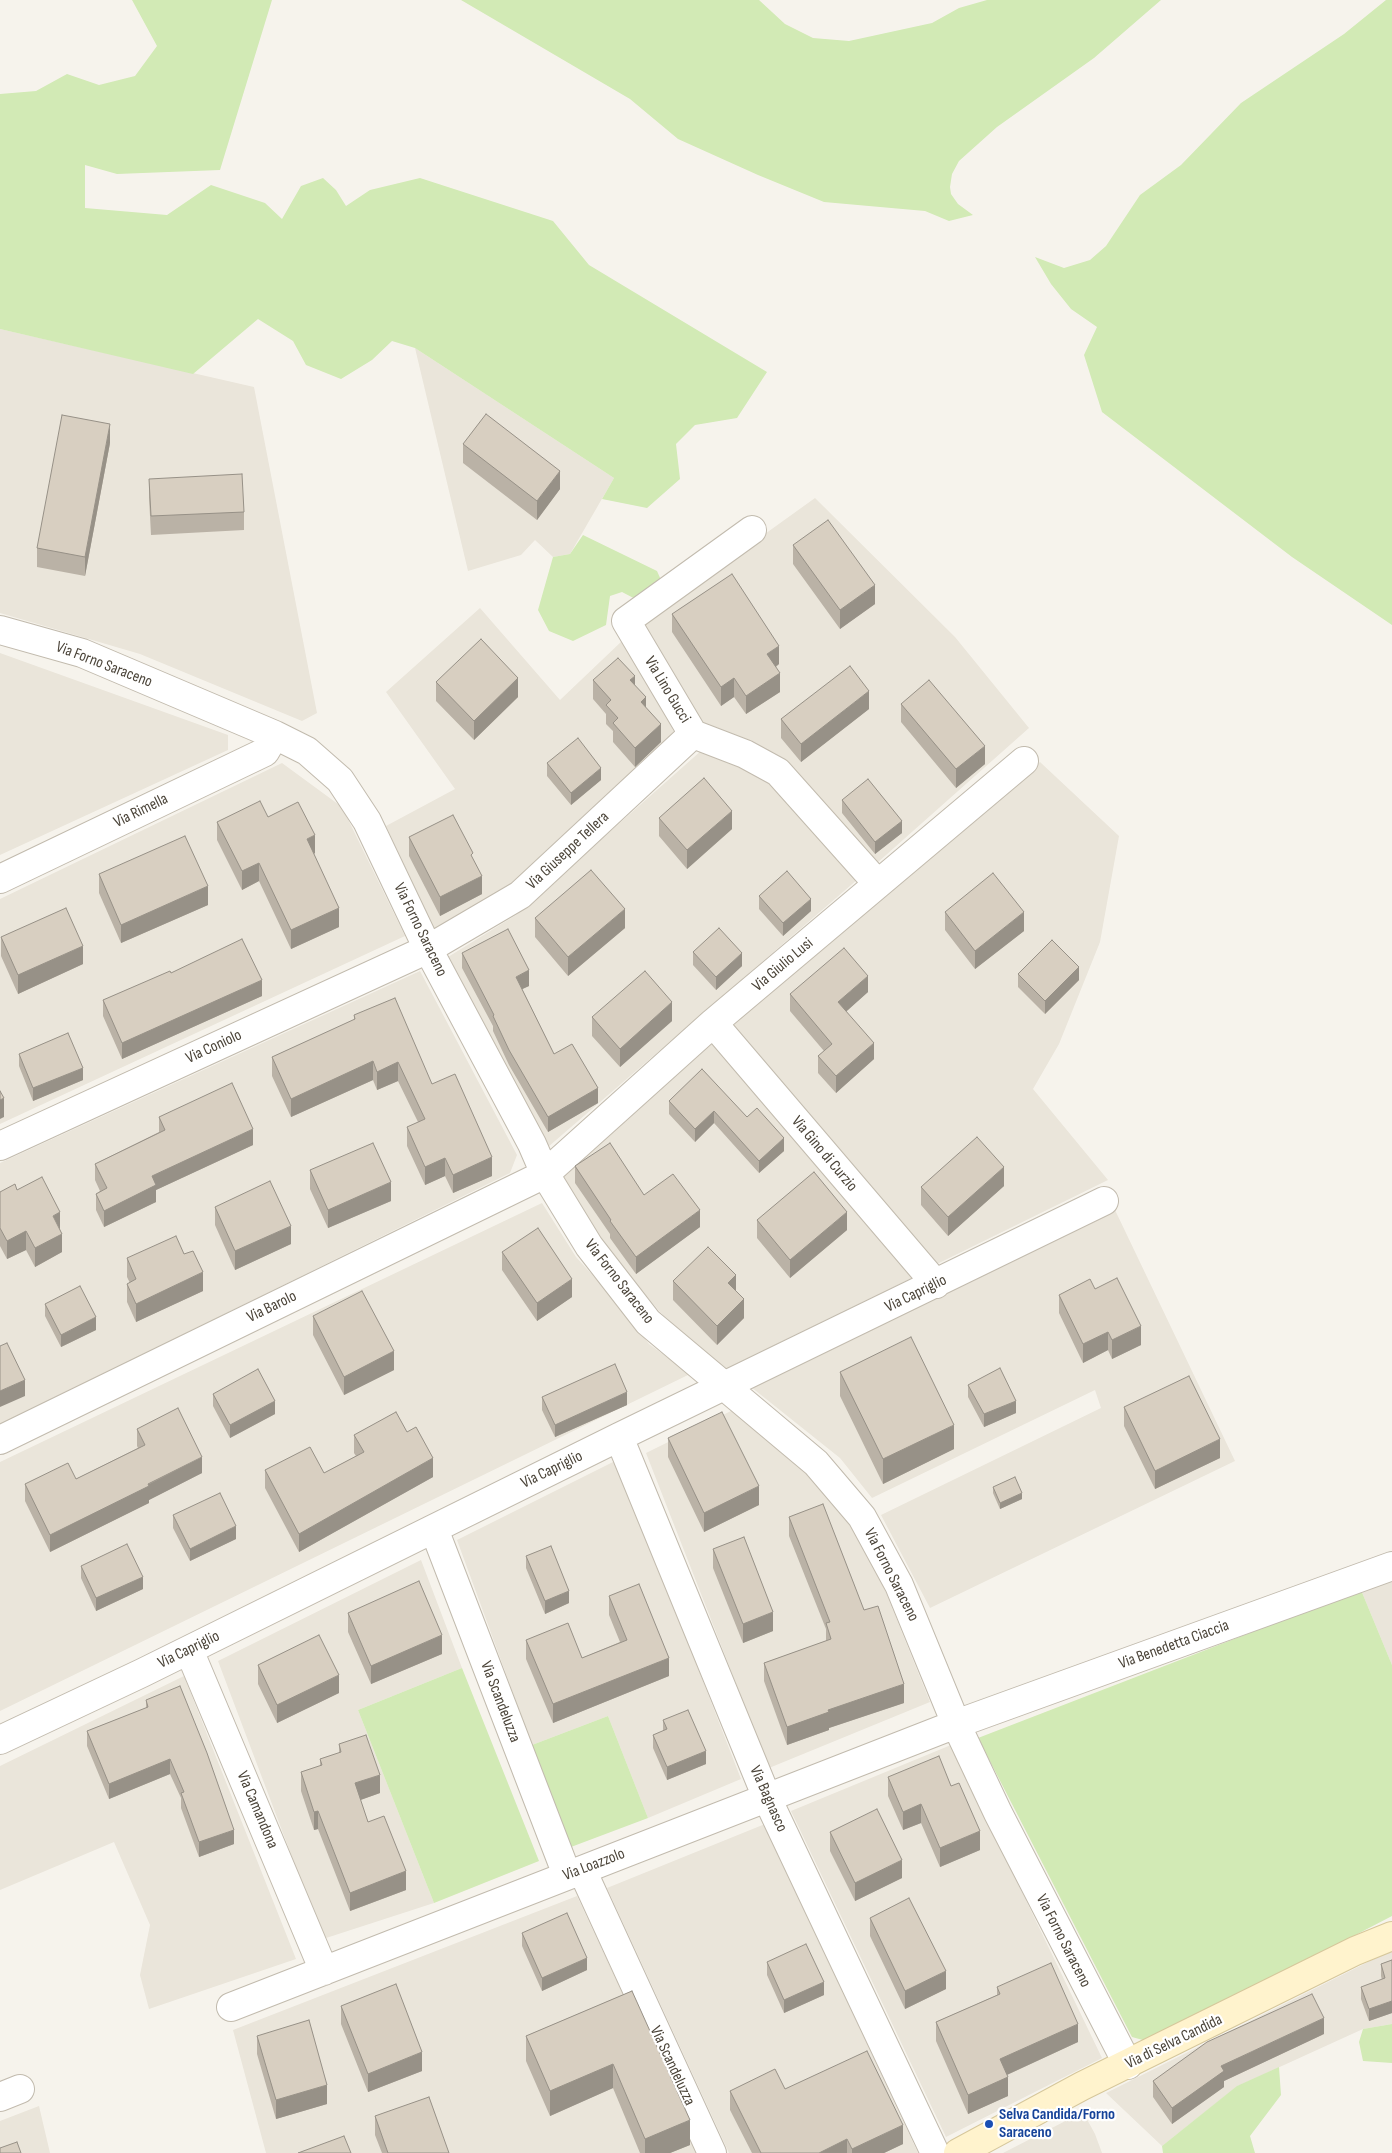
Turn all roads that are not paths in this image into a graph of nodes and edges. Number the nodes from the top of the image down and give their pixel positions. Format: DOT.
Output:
graph roads {
  1 [pos="752,530"];
  2 [pos="0,630"];
  3 [pos="693,734"];
  4 [pos="275,735"];
  5 [pos="1024,761"];
  6 [pos="0,879"];
  7 [pos="878,884"];
  8 [pos="428,949"];
  9 [pos="713,1023"];
  10 [pos="0,1146"];
  11 [pos="545,1174"];
  12 [pos="1104,1201"];
  13 [pos="936,1284"];
  14 [pos="724,1387"];
  15 [pos="619,1437"];
  16 [pos="0,1440"];
  17 [pos="434,1528"];
  18 [pos="1392,1566"];
  19 [pos="189,1650"];
  20 [pos="956,1724"];
  21 [pos="0,1740"];
  22 [pos="767,1798"];
  23 [pos="574,1872"];
  24 [pos="1392,1936"];
  25 [pos="324,1971"];
  26 [pos="231,2007"];
  27 [pos="1128,2065"];
  28 [pos="712,2153"];
  29 [pos="934,2153"];
  30 [pos="958,2153"];
  1 -- 3 [label="street, Via Lino Gucci"];
  2 -- 4 [label="street, Via Forno Saraceno"];
  3 -- 7 [label="street, Via Lino Gucci"];
  3 -- 8 [label="street, Via Giuseppe Tellera"];
  4 -- 6 [label="street, Via Rimella"];
  4 -- 8 [label="street, Via Forno Saraceno"];
  5 -- 7 [label="street, Via Giulio Lusi"];
  7 -- 9 [label="street, Via Giulio Lusi"];
  8 -- 10 [label="street, Via Coniolo"];
  8 -- 11 [label="street, Via Forno Saraceno"];
  9 -- 11 [label="street, Via Giulio Lusi"];
  9 -- 13 [label="street, Via Gino di Curzio"];
  11 -- 14 [label="street, Via Forno Saraceno"];
  11 -- 16 [label="street, Via Barolo"];
  12 -- 13 [label="street, Via Capriglio"];
  13 -- 14 [label="street, Via Capriglio"];
  14 -- 15 [label="street, Via Capriglio"];
  14 -- 20 [label="street, Via Forno Saraceno"];
  15 -- 17 [label="street, Via Capriglio"];
  15 -- 22 [label="street, Via Bagnasco"];
  17 -- 19 [label="street, Via Capriglio"];
  17 -- 23 [label="street, Via Scandeluzza"];
  18 -- 20 [label="street, Via Benedetta Ciaccia"];
  19 -- 21 [label="street, Via Capriglio"];
  19 -- 25 [label="street, Via Camandona"];
  20 -- 22 [label="street, Via Loazzolo"];
  20 -- 27 [label="street, Via Forno Saraceno"];
  22 -- 23 [label="street, Via Loazzolo"];
  22 -- 29 [label="street, Via Bagnasco"];
  23 -- 25 [label="street, Via Loazzolo"];
  23 -- 28 [label="street, Via Scandeluzza"];
  24 -- 27 [label="street, Via di Selva Candida"];
  25 -- 26 [label="street, Via Loazzolo"];
  27 -- 30 [label="street, Via di Selva Candida"];
}
